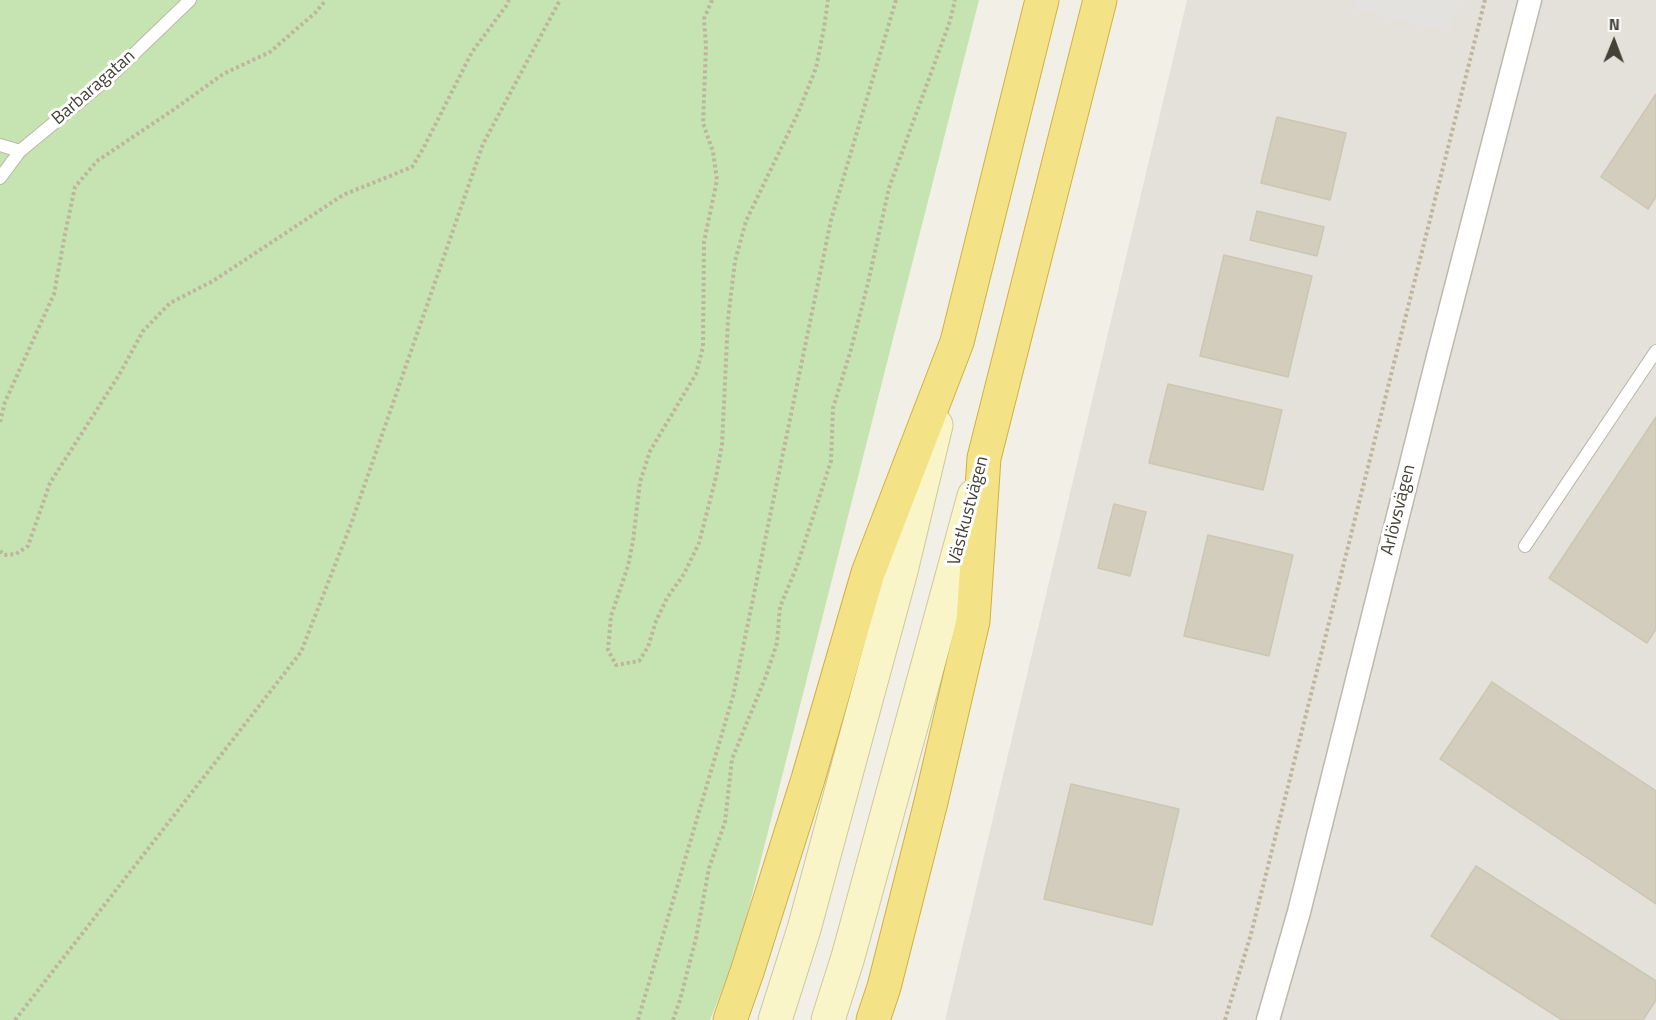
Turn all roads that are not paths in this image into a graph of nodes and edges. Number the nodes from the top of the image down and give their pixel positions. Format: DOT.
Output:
graph roads {
  1 [pos="190,0"];
  2 [pos="1042,0"];
  3 [pos="1100,0"];
  4 [pos="1530,0"];
  5 [pos="0,144"];
  6 [pos="20,151"];
  7 [pos="0,178"];
  8 [pos="957,342"];
  9 [pos="1656,351"];
  10 [pos="984,458"];
  11 [pos="1525,546"];
  12 [pos="730,1020"];
  13 [pos="775,1020"];
  14 [pos="828,1020"];
  15 [pos="873,1020"];
  16 [pos="1268,1020"];
  1 -- 6 [label="lane, Barbaragatan"];
  2 -- 8 [label="highway"];
  3 -- 10 [label="highway, Västkustvägen"];
  4 -- 16 [label="street, Arlövsvägen"];
  5 -- 6 [label="lane"];
  6 -- 7 [label="lane, Barbaragatan"];
  8 -- 12 [label="highway"];
  8 -- 13 [label="main road"];
  9 -- 11 [label="lane"];
  10 -- 14 [label="main road, Västkustvägen"];
  10 -- 15 [label="highway"];
}
